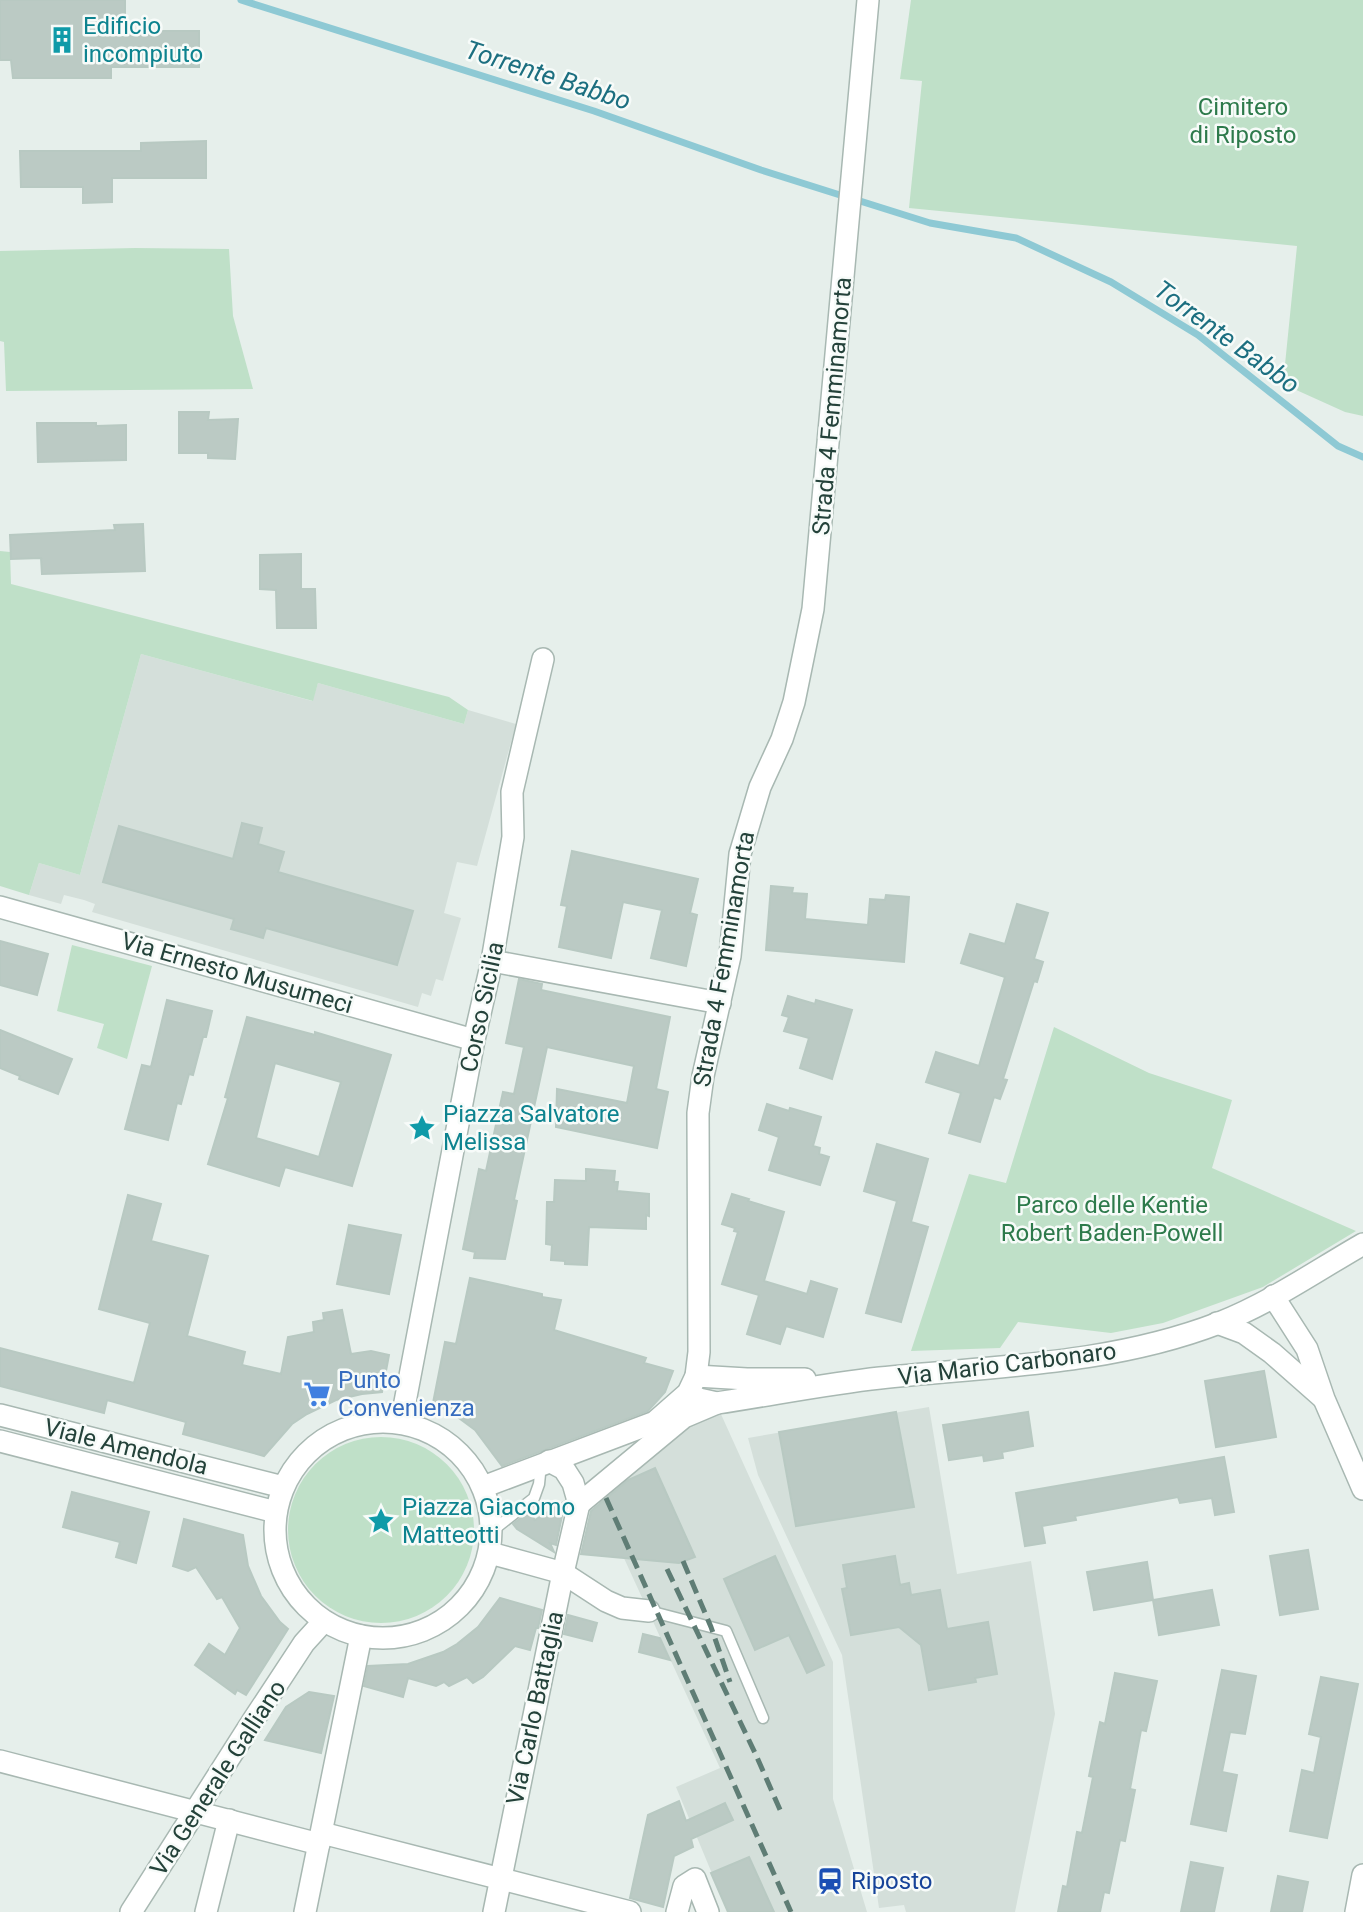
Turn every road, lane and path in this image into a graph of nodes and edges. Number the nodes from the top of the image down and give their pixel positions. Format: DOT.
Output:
graph roads {
  1 [pos="868,0"];
  2 [pos="543,659"];
  3 [pos="0,906"];
  4 [pos="492,961"];
  5 [pos="720,1003"];
  6 [pos="474,1041"];
  7 [pos="1363,1244"];
  8 [pos="1273,1296"];
  9 [pos="1217,1324"];
  10 [pos="878,1378"];
  11 [pos="692,1385"];
  12 [pos="1324,1399"];
  13 [pos="717,1403"];
  14 [pos="0,1415"];
  15 [pos="684,1416"];
  16 [pos="401,1423"];
  17 [pos="0,1441"];
  18 [pos="545,1462"];
  19 [pos="283,1487"];
  20 [pos="483,1487"];
  21 [pos="1363,1489"];
  22 [pos="579,1504"];
  23 [pos="276,1511"];
  24 [pos="492,1531"];
  25 [pos="490,1553"];
  26 [pos="563,1573"];
  27 [pos="649,1611"];
  28 [pos="324,1621"];
  29 [pos="361,1636"];
  30 [pos="763,1718"];
  31 [pos="0,1761"];
  32 [pos="197,1812"];
  33 [pos="229,1821"];
  34 [pos="321,1838"];
  35 [pos="1363,1875"];
  36 [pos="500,1879"];
  37 [pos="131,1912"];
  38 [pos="206,1912"];
  39 [pos="305,1912"];
  40 [pos="494,1912"];
  41 [pos="630,1912"];
  42 [pos="677,1912"];
  43 [pos="708,1912"];
  44 [pos="1356,1912"];
  1 -- 5 [label="street, Strada 4 Femminamorta"];
  2 -- 4 [label="street, Corso Sicilia"];
  3 -- 6 [label="street, Via Ernesto Musumeci"];
  4 -- 5 [label="street"];
  4 -- 6 [label="street, Corso Sicilia"];
  5 -- 11 [label="street, Strada 4 Femminamorta"];
  6 -- 16 [label="street, Corso Sicilia"];
  7 -- 8 [label="street, Via Mario Carbonaro"];
  8 -- 9 [label="street, Via Mario Carbonaro"];
  8 -- 12 [label="street"];
  9 -- 10 [label="street, Via Mario Carbonaro"];
  9 -- 12 [label="street"];
  10 -- 11 [label="street"];
  10 -- 13 [label="street"];
  11 -- 13 [label="street"];
  11 -- 15 [label="street, Strada 4 Femminamorta"];
  11 -- 18 [label="street"];
  12 -- 21 [label="street"];
  13 -- 15 [label="street"];
  14 -- 19 [label="street, Viale Amendola"];
  15 -- 22 [label="street"];
  16 -- 19 [label="street"];
  16 -- 20 [label="street"];
  17 -- 23 [label="street, Viale Amendola"];
  18 -- 20 [label="street"];
  18 -- 22 [label="street"];
  18 -- 24 [label="lane"];
  19 -- 23 [label="street"];
  20 -- 24 [label="street"];
  22 -- 26 [label="street, Via Carlo Battaglia"];
  23 -- 28 [label="street"];
  24 -- 25 [label="street"];
  25 -- 26 [label="street"];
  25 -- 29 [label="street"];
  26 -- 27 [label="street"];
  26 -- 36 [label="street, Via Carlo Battaglia"];
  27 -- 30 [label="lane"];
  28 -- 29 [label="street"];
  28 -- 32 [label="street, Via Generale Galliano"];
  29 -- 34 [label="street"];
  31 -- 32 [label="street"];
  32 -- 33 [label="street"];
  32 -- 37 [label="street, Via Generale Galliano"];
  33 -- 34 [label="street"];
  33 -- 38 [label="street"];
  34 -- 36 [label="street"];
  34 -- 39 [label="street"];
  35 -- 44 [label="street"];
  36 -- 40 [label="street, Via Carlo Battaglia"];
  36 -- 41 [label="street"];
  42 -- 43 [label="street"];
}
